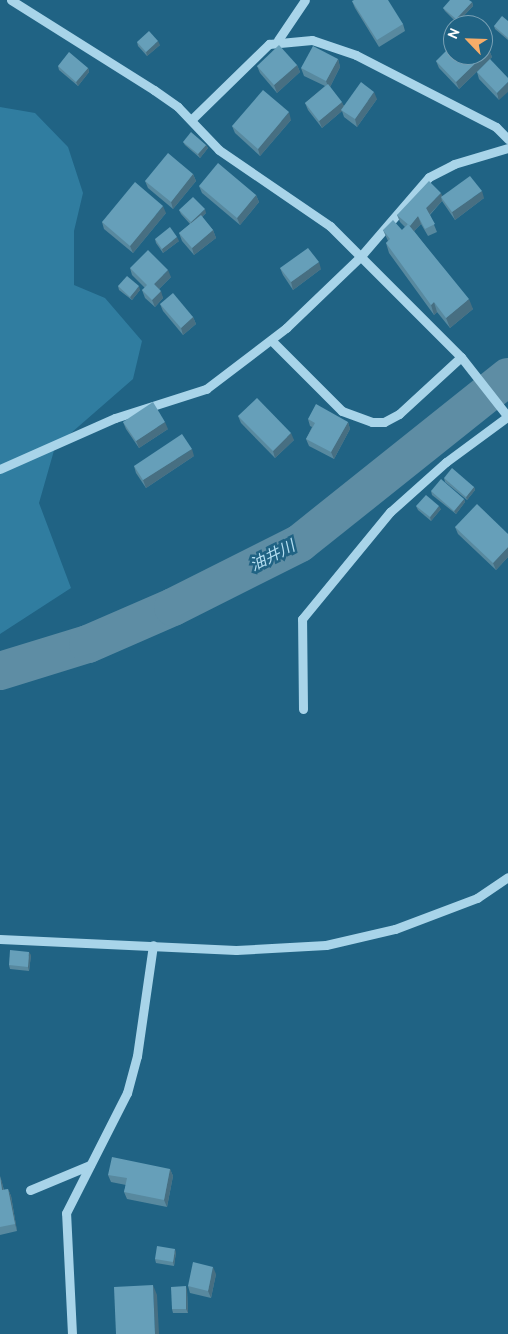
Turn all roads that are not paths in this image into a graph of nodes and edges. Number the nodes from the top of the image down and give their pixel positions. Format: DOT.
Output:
graph roads {
  1 [pos="11,0"];
  2 [pos="305,0"];
  3 [pos="278,40"];
  4 [pos="191,120"];
  5 [pos="508,139"];
  6 [pos="508,148"];
  7 [pos="361,256"];
  8 [pos="271,340"];
  9 [pos="461,357"];
  10 [pos="508,417"];
  11 [pos="0,469"];
  12 [pos="303,709"];
  13 [pos="508,877"];
  14 [pos="0,939"];
  15 [pos="152,945"];
  16 [pos="90,1165"];
  17 [pos="30,1190"];
  18 [pos="72,1334"];
  1 -- 4 [label="street"];
  2 -- 3 [label="street"];
  3 -- 4 [label="street"];
  3 -- 5 [label="street"];
  4 -- 7 [label="street"];
  6 -- 7 [label="street"];
  7 -- 8 [label="street"];
  7 -- 9 [label="street"];
  8 -- 9 [label="street"];
  8 -- 11 [label="street"];
  9 -- 10 [label="street"];
  10 -- 12 [label="street"];
  13 -- 15 [label="street"];
  14 -- 15 [label="street"];
  15 -- 16 [label="street"];
  16 -- 17 [label="street"];
  16 -- 18 [label="street"];
}
